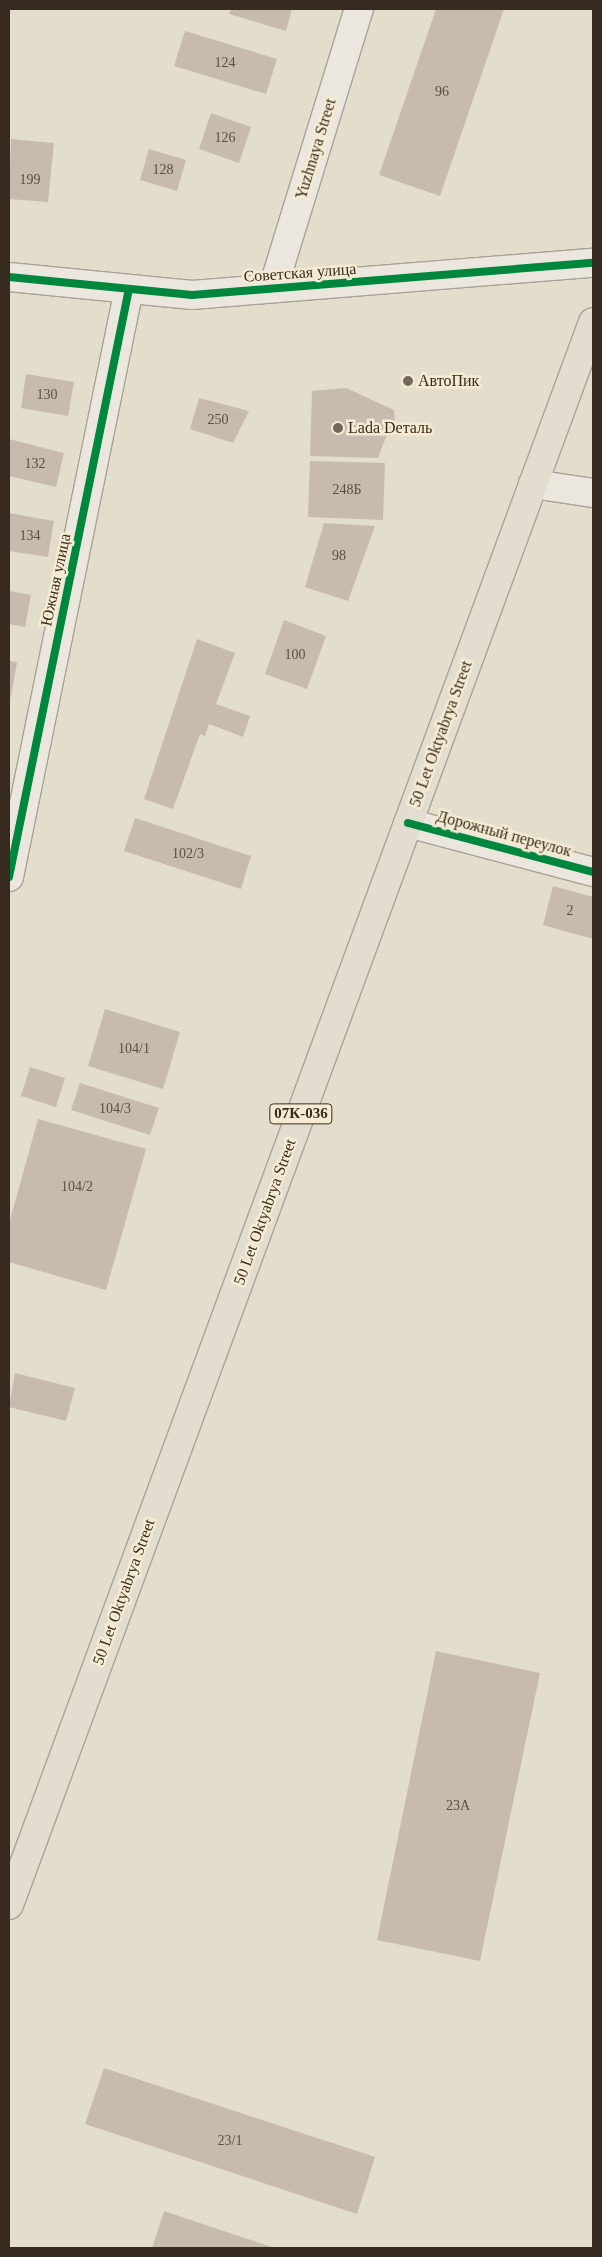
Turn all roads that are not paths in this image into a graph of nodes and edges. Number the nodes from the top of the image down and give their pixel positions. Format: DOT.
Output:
graph roads {
  1 [pos="359,9"];
  2 [pos="593,263"];
  3 [pos="9,277"];
  4 [pos="129,288"];
  5 [pos="273,288"];
  6 [pos="592,326"];
  7 [pos="534,484"];
  8 [pos="593,493"];
  9 [pos="408,823"];
  10 [pos="593,872"];
  11 [pos="9,877"];
  12 [pos="9,1905"];
  1 -- 5 [label="street, Yuzhnaya Street"];
  2 -- 5 [label="street, Советская улица"];
  3 -- 4 [label="street, Советская улица"];
  4 -- 5 [label="street, Советская улица"];
  4 -- 11 [label="street, Южная улица"];
  6 -- 7 [label="main road, 50 Let Oktyabrya Street / 07К-036"];
  7 -- 8 [label="street"];
  7 -- 9 [label="main road, 50 Let Oktyabrya Street / 07К-036"];
  9 -- 10 [label="street, Дорожный переулок"];
  9 -- 12 [label="main road, 50 Let Oktyabrya Street / 07К-036"];
}
